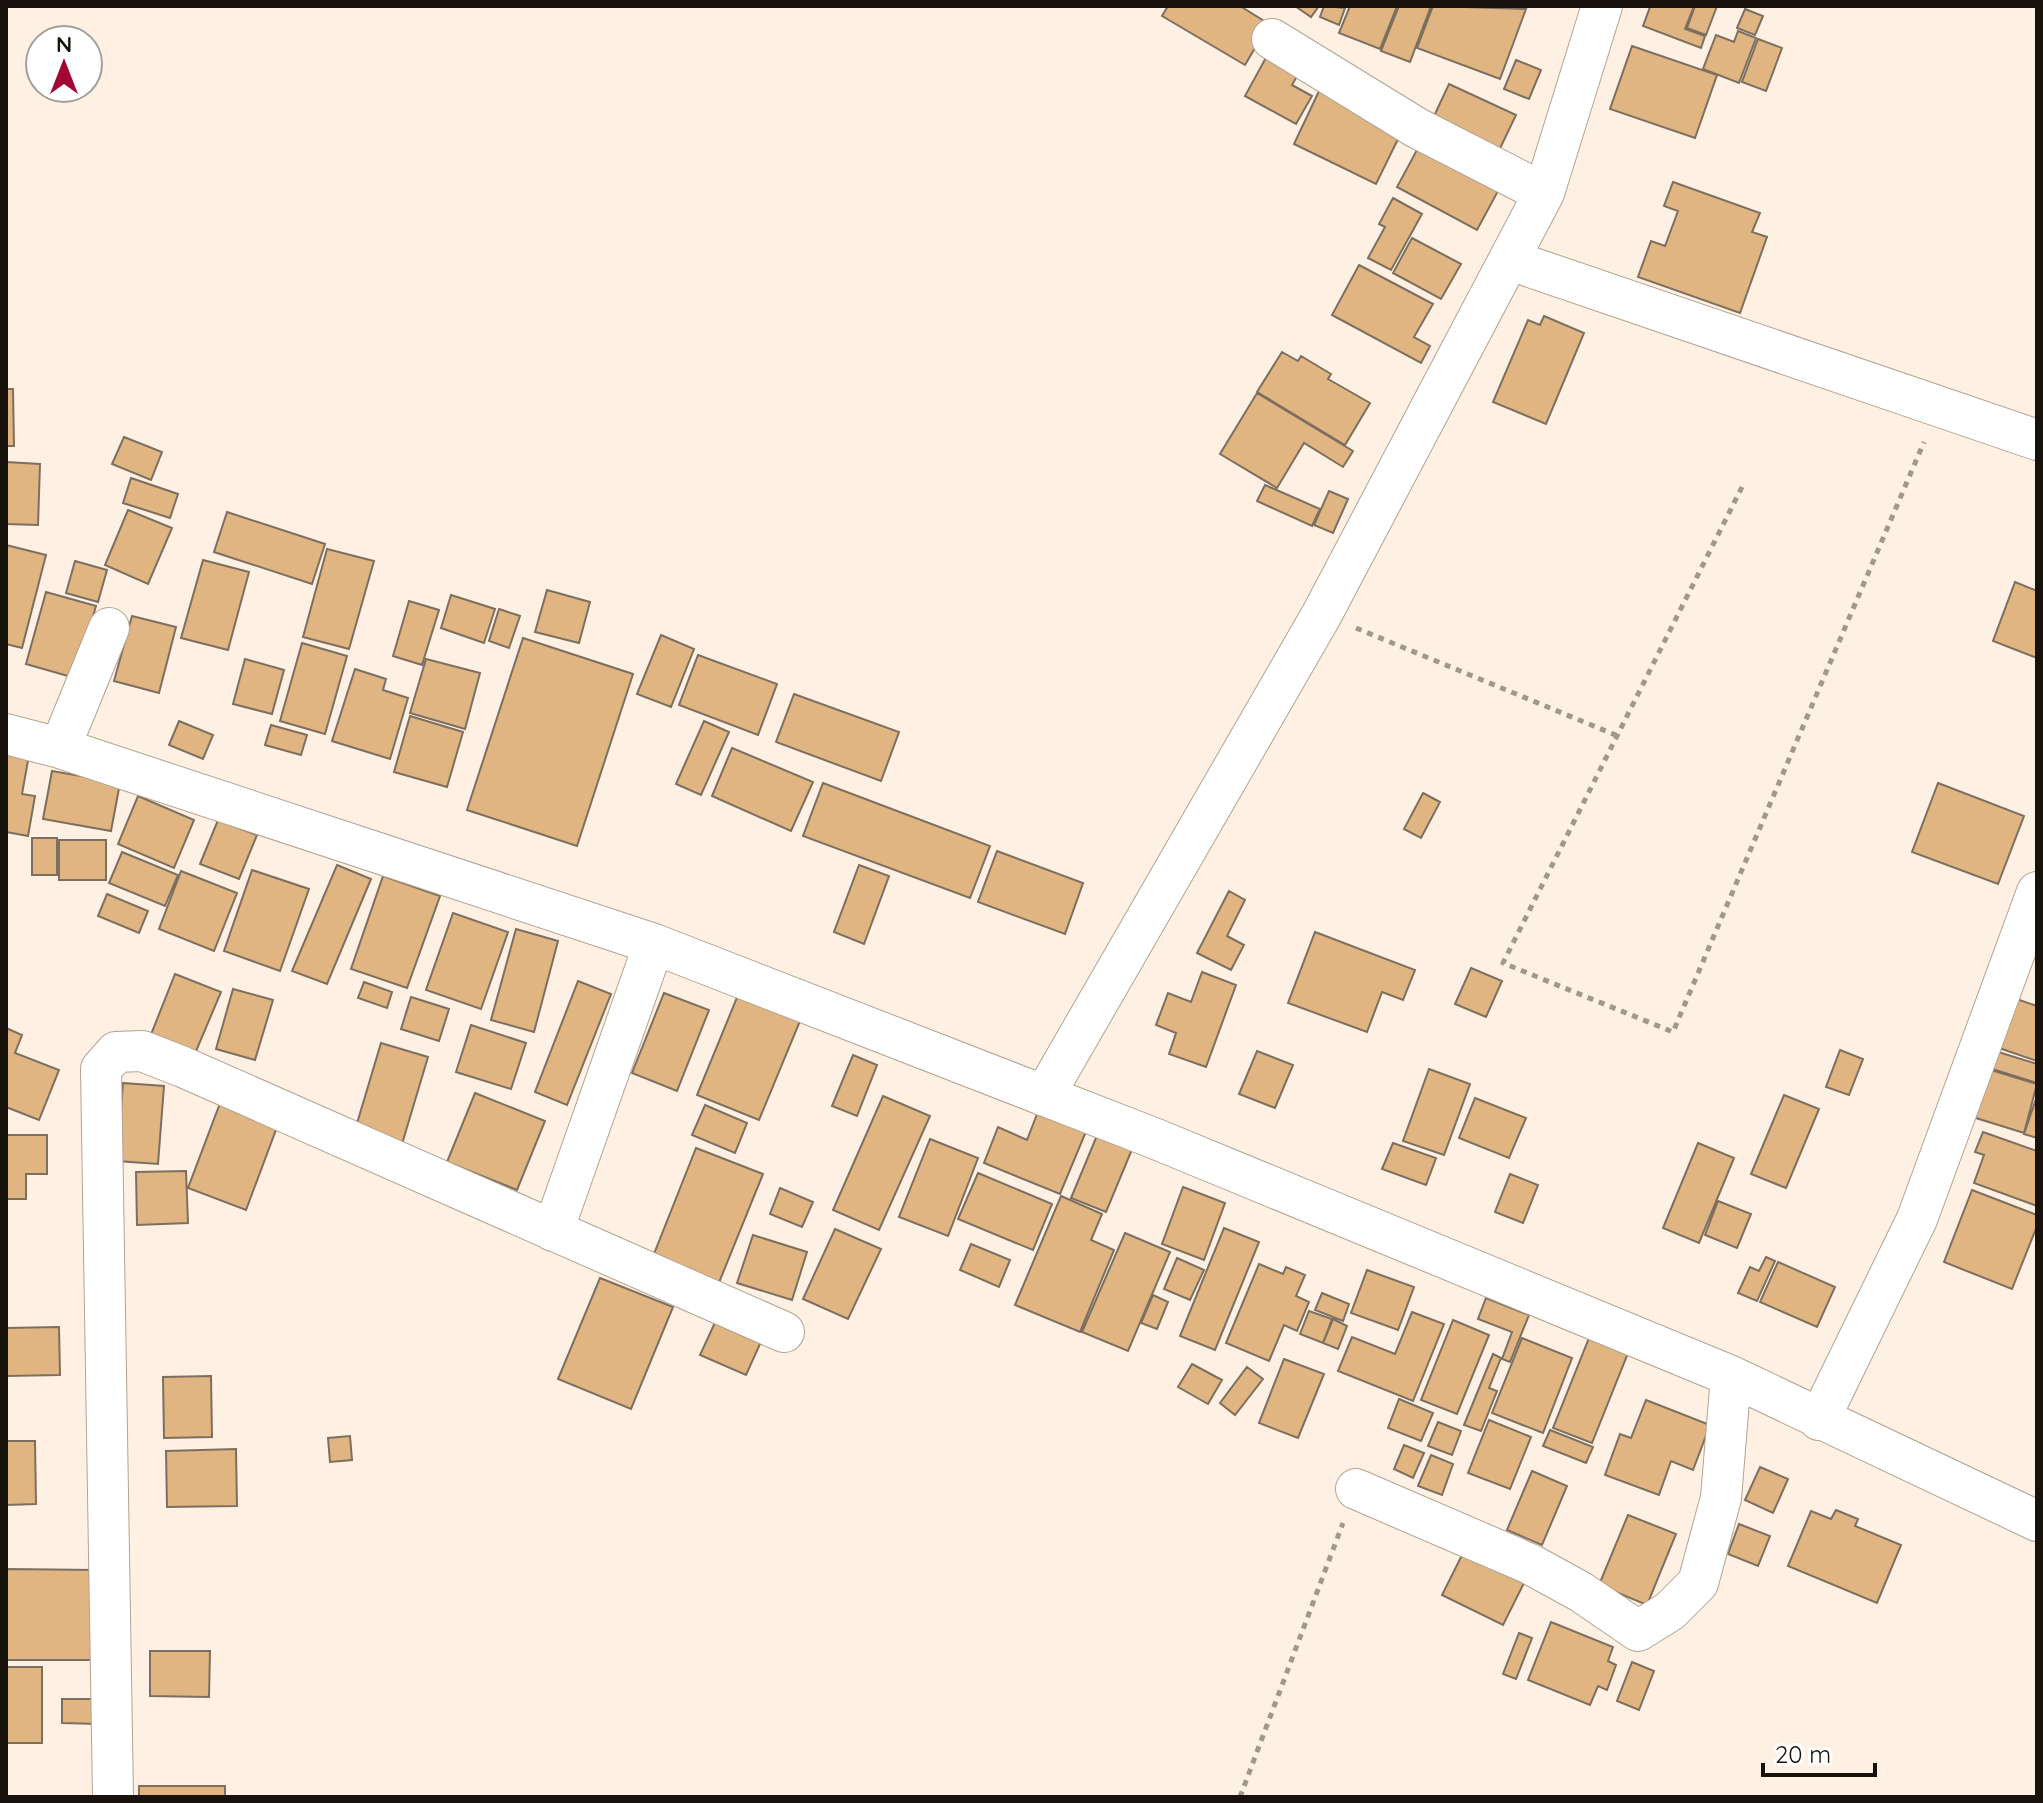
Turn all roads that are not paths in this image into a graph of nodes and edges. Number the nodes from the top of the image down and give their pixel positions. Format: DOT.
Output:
graph roads {
  1 [pos="1602,6"];
  2 [pos="1272,39"];
  3 [pos="1544,193"];
  4 [pos="1510,260"];
  5 [pos="2037,440"];
  6 [pos="109,628"];
  7 [pos="6,734"];
  8 [pos="60,748"];
  9 [pos="2037,892"];
  10 [pos="654,944"];
  11 [pos="1044,1096"];
  12 [pos="553,1231"];
  13 [pos="784,1332"];
  14 [pos="1731,1376"];
  15 [pos="1819,1420"];
  16 [pos="1356,1489"];
  17 [pos="2037,1521"];
  18 [pos="113,1797"];
  1 -- 3 [label="street"];
  2 -- 3 [label="street"];
  3 -- 4 [label="street"];
  4 -- 5 [label="street"];
  4 -- 11 [label="street"];
  6 -- 8 [label="street"];
  7 -- 8 [label="street"];
  8 -- 10 [label="street"];
  9 -- 15 [label="street"];
  10 -- 11 [label="street"];
  10 -- 12 [label="street"];
  11 -- 14 [label="street"];
  12 -- 13 [label="street"];
  12 -- 18 [label="street"];
  14 -- 15 [label="street"];
  14 -- 16 [label="street"];
  15 -- 17 [label="street"];
}
